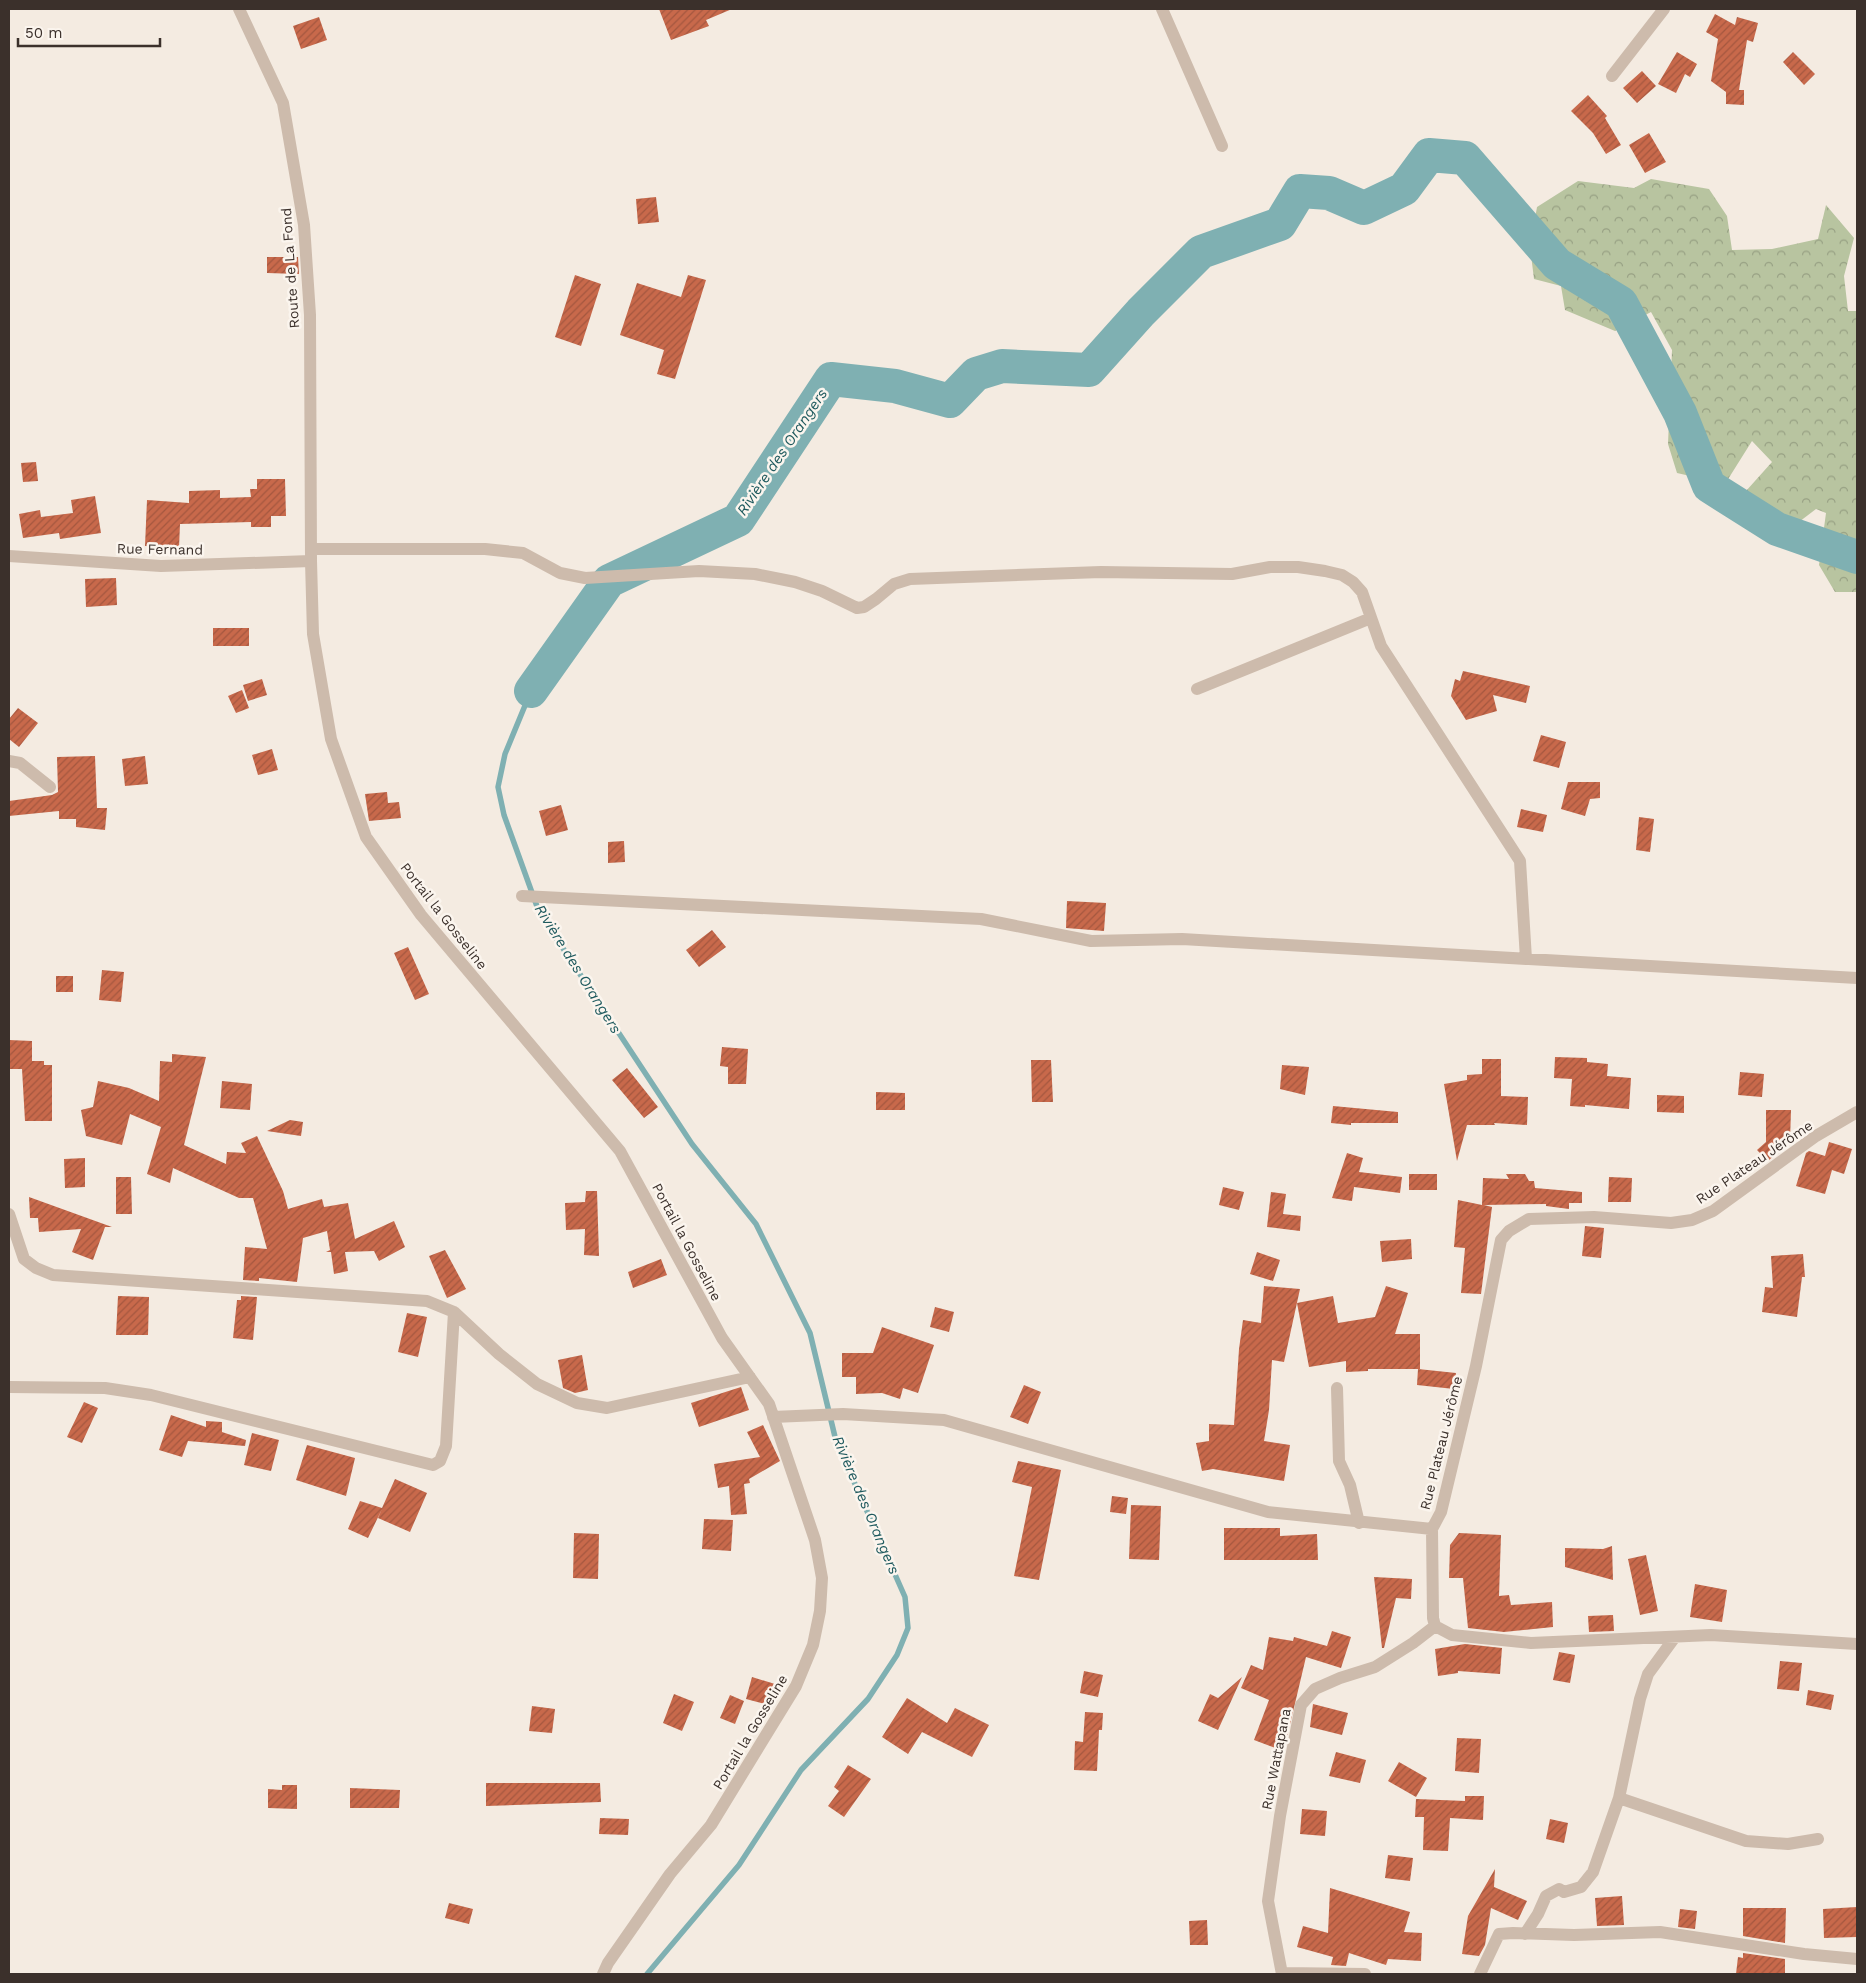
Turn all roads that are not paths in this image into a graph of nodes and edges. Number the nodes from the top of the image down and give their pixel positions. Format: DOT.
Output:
graph roads {
  1 [pos="238,9"];
  2 [pos="1162,9"];
  3 [pos="1664,9"];
  4 [pos="1612,76"];
  5 [pos="1222,146"];
  6 [pos="311,549"];
  7 [pos="9,556"];
  8 [pos="1371,618"];
  9 [pos="1197,689"];
  10 [pos="9,761"];
  11 [pos="50,788"];
  12 [pos="522,896"];
  13 [pos="1526,959"];
  14 [pos="1857,978"];
  15 [pos="1857,1112"];
  16 [pos="9,1214"];
  17 [pos="454,1312"];
  18 [pos="750,1377"];
  19 [pos="9,1387"];
  20 [pos="1337,1388"];
  21 [pos="773,1417"];
  22 [pos="1360,1522"];
  23 [pos="1432,1529"];
  24 [pos="1435,1626"];
  25 [pos="1675,1636"];
  26 [pos="1857,1644"];
  27 [pos="1618,1798"];
  28 [pos="1818,1839"];
  29 [pos="1525,1934"];
  30 [pos="1857,1959"];
  31 [pos="603,1974"];
  32 [pos="1282,1974"];
  33 [pos="1365,1974"];
  34 [pos="1480,1974"];
  1 -- 6 [label="street, Route de La Fond"];
  2 -- 5 [label="street"];
  3 -- 4 [label="street"];
  6 -- 7 [label="street, Rue Fernand"];
  6 -- 8 [label="street, Rue Fernand"];
  6 -- 18 [label="street, Portail la Gosseline"];
  8 -- 9 [label="street"];
  8 -- 13 [label="street"];
  10 -- 11 [label="street"];
  12 -- 13 [label="street"];
  13 -- 14 [label="street"];
  15 -- 23 [label="street, Rue Plateau Jérôme"];
  16 -- 17 [label="street"];
  17 -- 18 [label="street"];
  17 -- 19 [label="street"];
  18 -- 21 [label="street, Portail la Gosseline"];
  20 -- 22 [label="street"];
  21 -- 22 [label="street"];
  21 -- 31 [label="street, Portail la Gosseline"];
  22 -- 23 [label="street"];
  23 -- 24 [label="street, Rue Plateau Jérôme"];
  24 -- 25 [label="street"];
  24 -- 32 [label="street, Rue Wattapana"];
  25 -- 26 [label="street"];
  25 -- 27 [label="street"];
  27 -- 28 [label="street"];
  27 -- 29 [label="street"];
  29 -- 30 [label="street"];
  29 -- 34 [label="street"];
  32 -- 33 [label="street"];
}
